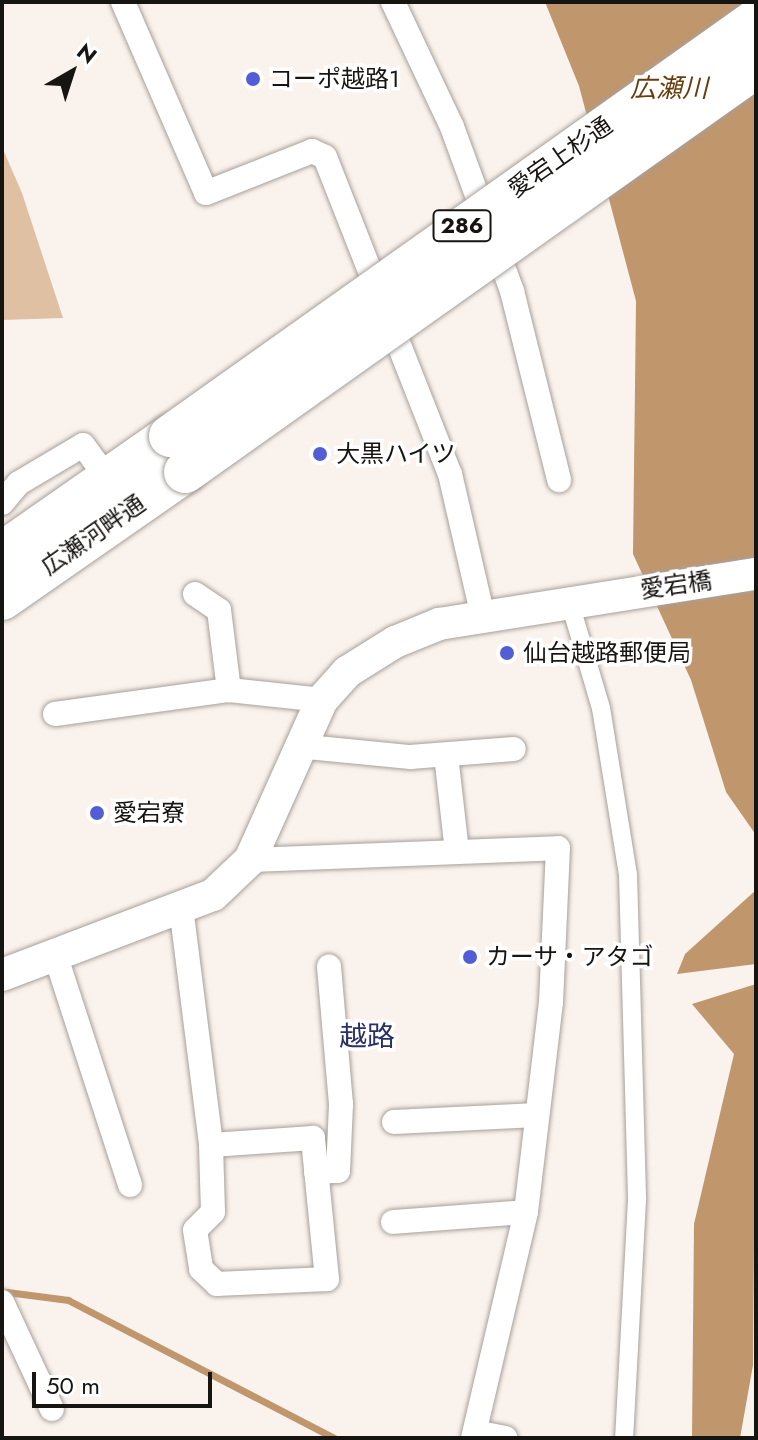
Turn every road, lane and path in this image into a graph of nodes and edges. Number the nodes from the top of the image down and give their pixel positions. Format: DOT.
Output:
graph roads {
  1 [pos="123,2"];
  2 [pos="393,2"];
  3 [pos="756,20"];
  4 [pos="756,67"];
  5 [pos="177,454"];
  6 [pos="107,478"];
  7 [pos="559,480"];
  8 [pos="2,503"];
  9 [pos="2,553"];
  10 [pos="756,574"];
  11 [pos="195,594"];
  12 [pos="2,599"];
  13 [pos="582,599"];
  14 [pos="483,617"];
  15 [pos="229,690"];
  16 [pos="322,700"];
  17 [pos="55,714"];
  18 [pos="297,746"];
  19 [pos="514,749"];
  20 [pos="446,755"];
  21 [pos="457,851"];
  22 [pos="250,860"];
  23 [pos="181,907"];
  24 [pos="55,954"];
  25 [pos="329,967"];
  26 [pos="2,975"];
  27 [pos="537,1115"];
  28 [pos="394,1122"];
  29 [pos="211,1145"];
  30 [pos="316,1172"];
  31 [pos="130,1185"];
  32 [pos="526,1212"];
  33 [pos="393,1222"];
  34 [pos="2,1302"];
  35 [pos="52,1409"];
  36 [pos="474,1435"];
  37 [pos="505,1438"];
  38 [pos="624,1438"];
  1 -- 14 [label="street"];
  2 -- 7 [label="street"];
  3 -- 5 [label="highway, 愛宕上杉通 / 286, bridge"];
  4 -- 5 [label="highway, 愛宕上杉通 / 286, bridge"];
  5 -- 6 [label="highway, 広瀬河畔通 / 286"];
  5 -- 12 [label="highway, 広瀬河畔通 / 286"];
  6 -- 8 [label="street"];
  6 -- 9 [label="highway, 広瀬河畔通 / 286"];
  10 -- 13 [label="street, 愛宕橋"];
  11 -- 15 [label="street"];
  13 -- 14 [label="street, 愛宕橋"];
  13 -- 38 [label="street"];
  14 -- 16 [label="street, 愛宕橋"];
  15 -- 16 [label="street"];
  15 -- 17 [label="street"];
  16 -- 18 [label="street, 愛宕橋"];
  18 -- 20 [label="street"];
  18 -- 22 [label="street, 愛宕橋"];
  19 -- 20 [label="street"];
  20 -- 21 [label="street"];
  21 -- 22 [label="street"];
  21 -- 27 [label="street"];
  22 -- 23 [label="street"];
  23 -- 24 [label="street"];
  23 -- 29 [label="street"];
  24 -- 26 [label="street"];
  24 -- 31 [label="street"];
  25 -- 30 [label="street"];
  27 -- 28 [label="street"];
  27 -- 32 [label="street"];
  29 -- 30 [label="street"];
  29 -- 30 [label="street"];
  32 -- 33 [label="street"];
  32 -- 36 [label="street"];
  34 -- 35 [label="street"];
  36 -- 37 [label="street"];
}
